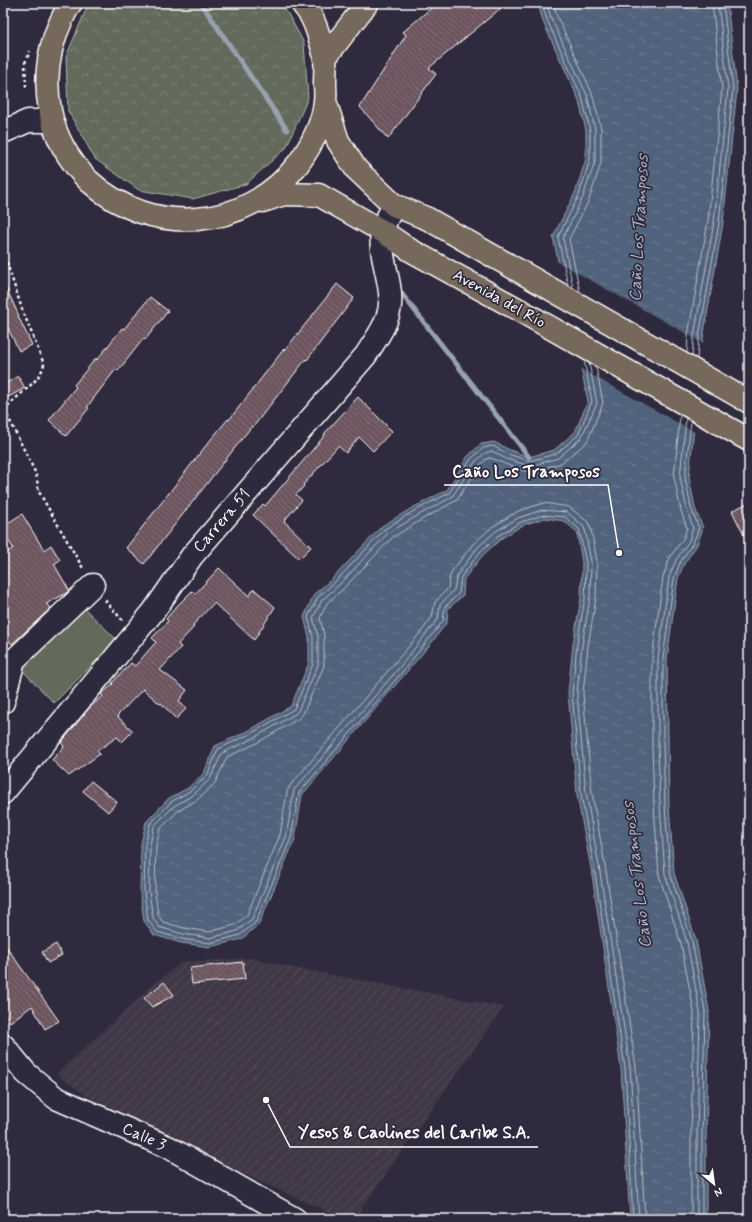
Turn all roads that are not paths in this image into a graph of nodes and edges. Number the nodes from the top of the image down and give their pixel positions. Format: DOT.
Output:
graph roads {
  1 [pos="302,3"];
  2 [pos="367,3"];
  3 [pos="70,4"];
  4 [pos="325,58"];
  5 [pos="325,101"];
  6 [pos="52,121"];
  7 [pos="3,132"];
  8 [pos="394,205"];
  9 [pos="242,209"];
  10 [pos="382,231"];
  11 [pos="746,401"];
  12 [pos="749,440"];
  13 [pos="93,584"];
  14 [pos="9,654"];
  15 [pos="3,702"];
  16 [pos="3,789"];
  17 [pos="3,1045"];
  18 [pos="295,1219"];
  1 -- 4 [label="main road"];
  2 -- 4 [label="main road"];
  3 -- 6 [label="main road"];
  4 -- 5 [label="main road"];
  5 -- 8 [label="main road, Avenida del Río"];
  5 -- 9 [label="main road"];
  6 -- 7 [label="street"];
  6 -- 9 [label="main road"];
  8 -- 10 [label="street"];
  8 -- 11 [label="main road, Avenida del Río"];
  9 -- 10 [label="main road, Avenida del Río"];
  10 -- 12 [label="main road, Avenida del Río"];
  10 -- 16 [label="street, Carrera 51"];
  13 -- 14 [label="street"];
  14 -- 15 [label="street"];
  17 -- 18 [label="street, Calle 3"];
}
